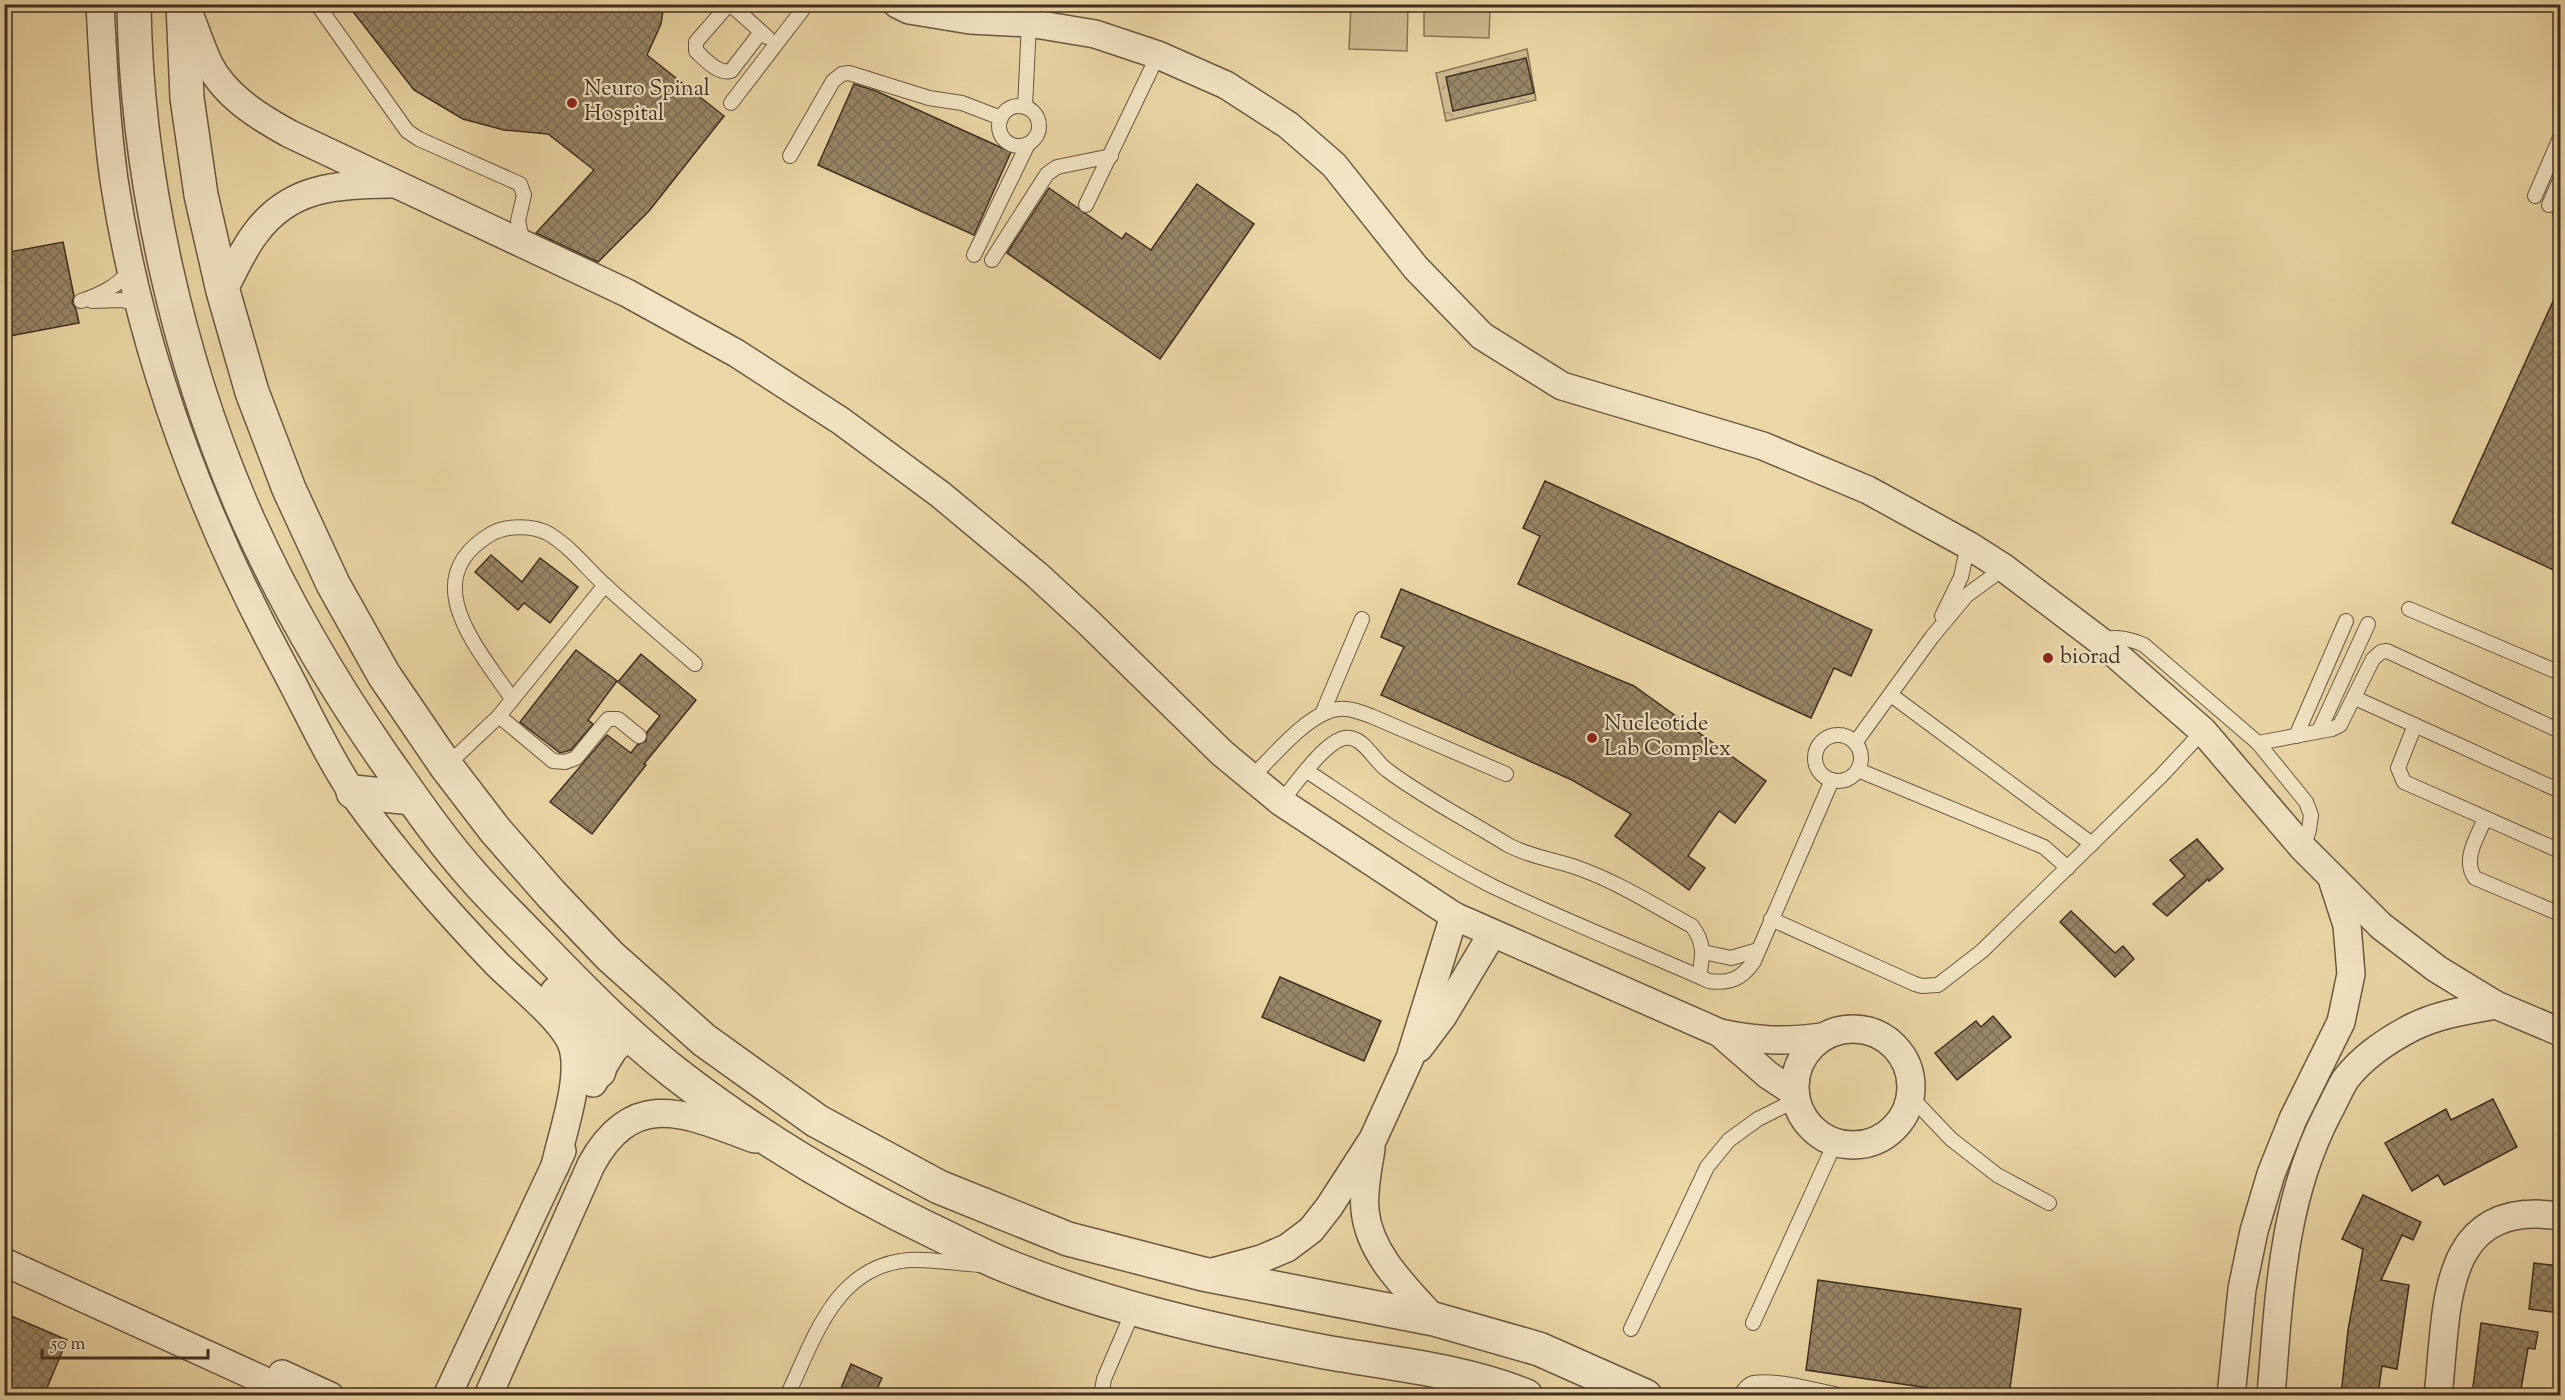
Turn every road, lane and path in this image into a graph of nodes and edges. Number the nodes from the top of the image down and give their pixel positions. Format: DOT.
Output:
graph roads {
  1 [pos="100,4"];
  2 [pos="134,4"];
  3 [pos="184,4"];
  4 [pos="317,4"];
  5 [pos="730,4"];
  6 [pos="807,4"];
  7 [pos="897,4"];
  8 [pos="1029,23"];
  9 [pos="761,32"];
  10 [pos="776,44"];
  11 [pos="1158,55"];
  12 [pos="730,103"];
  13 [pos="1024,107"];
  14 [pos="1001,118"];
  15 [pos="2560,138"];
  16 [pos="1028,144"];
  17 [pos="790,156"];
  18 [pos="1111,156"];
  19 [pos="2560,180"];
  20 [pos="398,184"];
  21 [pos="2535,196"];
  22 [pos="1086,205"];
  23 [pos="2557,209"];
  24 [pos="520,210"];
  25 [pos="489,227"];
  26 [pos="523,243"];
  27 [pos="974,255"];
  28 [pos="992,260"];
  29 [pos="131,270"];
  30 [pos="223,291"];
  31 [pos="140,304"];
  32 [pos="1968,545"];
  33 [pos="2004,568"];
  34 [pos="605,585"];
  35 [pos="2409,609"];
  36 [pos="1362,619"];
  37 [pos="2346,621"];
  38 [pos="2368,624"];
  39 [pos="1932,637"];
  40 [pos="2099,640"];
  41 [pos="695,664"];
  42 [pos="2560,673"];
  43 [pos="1891,695"];
  44 [pos="2355,698"];
  45 [pos="512,699"];
  46 [pos="1322,714"];
  47 [pos="499,716"];
  48 [pos="2415,725"];
  49 [pos="2203,731"];
  50 [pos="2319,731"];
  51 [pos="2560,731"];
  52 [pos="639,736"];
  53 [pos="2296,736"];
  54 [pos="1855,743"];
  55 [pos="2258,743"];
  56 [pos="446,766"];
  57 [pos="1858,770"];
  58 [pos="1307,771"];
  59 [pos="1506,774"];
  60 [pos="1251,777"];
  61 [pos="1832,780"];
  62 [pos="2560,791"];
  63 [pos="353,792"];
  64 [pos="412,798"];
  65 [pos="1281,802"];
  66 [pos="2485,819"];
  67 [pos="2092,844"];
  68 [pos="2303,848"];
  69 [pos="2560,851"];
  70 [pos="2068,868"];
  71 [pos="472,875"];
  72 [pos="2331,878"];
  73 [pos="2560,914"];
  74 [pos="1454,916"];
  75 [pos="1771,920"];
  76 [pos="1492,934"];
  77 [pos="1758,950"];
  78 [pos="1703,952"];
  79 [pos="1698,976"];
  80 [pos="658,1000"];
  81 [pos="2496,1005"];
  82 [pos="2560,1032"];
  83 [pos="1720,1033"];
  84 [pos="630,1035"];
  85 [pos="1822,1037"];
  86 [pos="1410,1058"];
  87 [pos="600,1071"];
  88 [pos="1795,1097"];
  89 [pos="1911,1097"];
  90 [pos="1373,1139"];
  91 [pos="1835,1143"];
  92 [pos="788,1151"];
  93 [pos="555,1166"];
  94 [pos="2049,1203"];
  95 [pos="2560,1216"];
  96 [pos="4,1262"];
  97 [pos="1008,1267"];
  98 [pos="1203,1274"];
  99 [pos="1134,1309"];
  100 [pos="1434,1319"];
  101 [pos="1753,1323"];
  102 [pos="1631,1329"];
  103 [pos="225,1362"];
  104 [pos="1444,1384"];
  105 [pos="1515,1393"];
  106 [pos="298,1395"];
  107 [pos="330,1395"];
  108 [pos="447,1395"];
  109 [pos="488,1395"];
  110 [pos="787,1395"];
  111 [pos="1101,1395"];
  112 [pos="1645,1395"];
  113 [pos="1740,1395"];
  114 [pos="1842,1395"];
  115 [pos="2231,1395"];
  116 [pos="2271,1395"];
  117 [pos="2438,1395"];
  1 -- 29 [label="street"];
  2 -- 64 [label="street"];
  3 -- 20 [label="street"];
  3 -- 30 [label="street"];
  4 -- 24 [label="lane"];
  5 -- 9 [label="lane"];
  5 -- 9 [label="lane"];
  6 -- 10 [label="lane"];
  7 -- 8 [label="street"];
  8 -- 11 [label="street"];
  8 -- 13 [label="lane"];
  9 -- 10 [label="lane"];
  10 -- 12 [label="lane"];
  11 -- 18 [label="lane"];
  11 -- 32 [label="street"];
  13 -- 14 [label="lane"];
  13 -- 16 [label="lane"];
  14 -- 16 [label="lane"];
  14 -- 17 [label="lane"];
  15 -- 21 [label="lane"];
  16 -- 27 [label="lane"];
  18 -- 22 [label="lane"];
  18 -- 28 [label="lane"];
  19 -- 23 [label="lane"];
  20 -- 25 [label="street"];
  20 -- 30 [label="street"];
  24 -- 25 [label="lane"];
  24 -- 26 [label="lane"];
  25 -- 26 [label="street"];
  26 -- 60 [label="street"];
  29 -- 31 [label="street"];
  29 -- 31 [label="lane"];
  30 -- 56 [label="street"];
  31 -- 63 [label="street"];
  32 -- 33 [label="street"];
  32 -- 39 [label="lane"];
  33 -- 39 [label="lane"];
  33 -- 40 [label="street"];
  34 -- 41 [label="lane"];
  34 -- 45 [label="lane"];
  34 -- 45 [label="lane"];
  35 -- 42 [label="lane"];
  36 -- 46 [label="lane"];
  37 -- 53 [label="lane"];
  38 -- 50 [label="lane"];
  39 -- 43 [label="lane"];
  40 -- 49 [label="street"];
  40 -- 55 [label="lane"];
  43 -- 54 [label="lane"];
  43 -- 67 [label="lane"];
  44 -- 48 [label="lane"];
  44 -- 50 [label="lane"];
  44 -- 51 [label="lane"];
  45 -- 47 [label="lane"];
  46 -- 59 [label="lane"];
  46 -- 60 [label="lane"];
  47 -- 52 [label="lane"];
  47 -- 56 [label="lane"];
  48 -- 62 [label="lane"];
  48 -- 66 [label="lane"];
  49 -- 67 [label="lane"];
  49 -- 68 [label="street"];
  50 -- 53 [label="lane"];
  53 -- 55 [label="lane"];
  54 -- 57 [label="lane"];
  54 -- 61 [label="lane"];
  55 -- 68 [label="lane"];
  56 -- 80 [label="street"];
  57 -- 61 [label="lane"];
  57 -- 70 [label="lane"];
  58 -- 65 [label="lane"];
  58 -- 78 [label="lane"];
  58 -- 79 [label="lane"];
  60 -- 65 [label="street"];
  61 -- 75 [label="lane"];
  63 -- 64 [label="street"];
  63 -- 93 [label="street"];
  64 -- 71 [label="street"];
  65 -- 74 [label="street"];
  66 -- 69 [label="lane"];
  66 -- 73 [label="lane"];
  67 -- 70 [label="lane"];
  68 -- 72 [label="street"];
  70 -- 75 [label="lane"];
  71 -- 84 [label="street"];
  71 -- 87 [label="street"];
  72 -- 81 [label="street"];
  72 -- 115 [label="street"];
  74 -- 76 [label="street"];
  74 -- 86 [label="street"];
  75 -- 77 [label="lane"];
  76 -- 83 [label="street"];
  76 -- 86 [label="street"];
  77 -- 78 [label="lane"];
  77 -- 79 [label="lane"];
  78 -- 79 [label="lane"];
  80 -- 84 [label="street"];
  80 -- 98 [label="street"];
  81 -- 82 [label="street"];
  81 -- 116 [label="street"];
  83 -- 85 [label="street"];
  83 -- 88 [label="street"];
  84 -- 87 [label="street"];
  84 -- 92 [label="street"];
  85 -- 88 [label="street"];
  85 -- 89 [label="street"];
  86 -- 90 [label="street"];
  87 -- 93 [label="street"];
  88 -- 91 [label="street"];
  88 -- 102 [label="lane"];
  89 -- 91 [label="street"];
  89 -- 94 [label="lane"];
  90 -- 98 [label="street"];
  90 -- 100 [label="street"];
  91 -- 101 [label="lane"];
  92 -- 97 [label="street"];
  92 -- 109 [label="street"];
  93 -- 108 [label="street"];
  95 -- 117 [label="street"];
  96 -- 103 [label="street"];
  97 -- 99 [label="street"];
  97 -- 110 [label="lane"];
  98 -- 100 [label="street"];
  99 -- 104 [label="street"];
  99 -- 111 [label="lane"];
  100 -- 112 [label="street"];
  103 -- 106 [label="street"];
  103 -- 107 [label="street"];
  104 -- 105 [label="street"];
  113 -- 114 [label="lane"];
}
